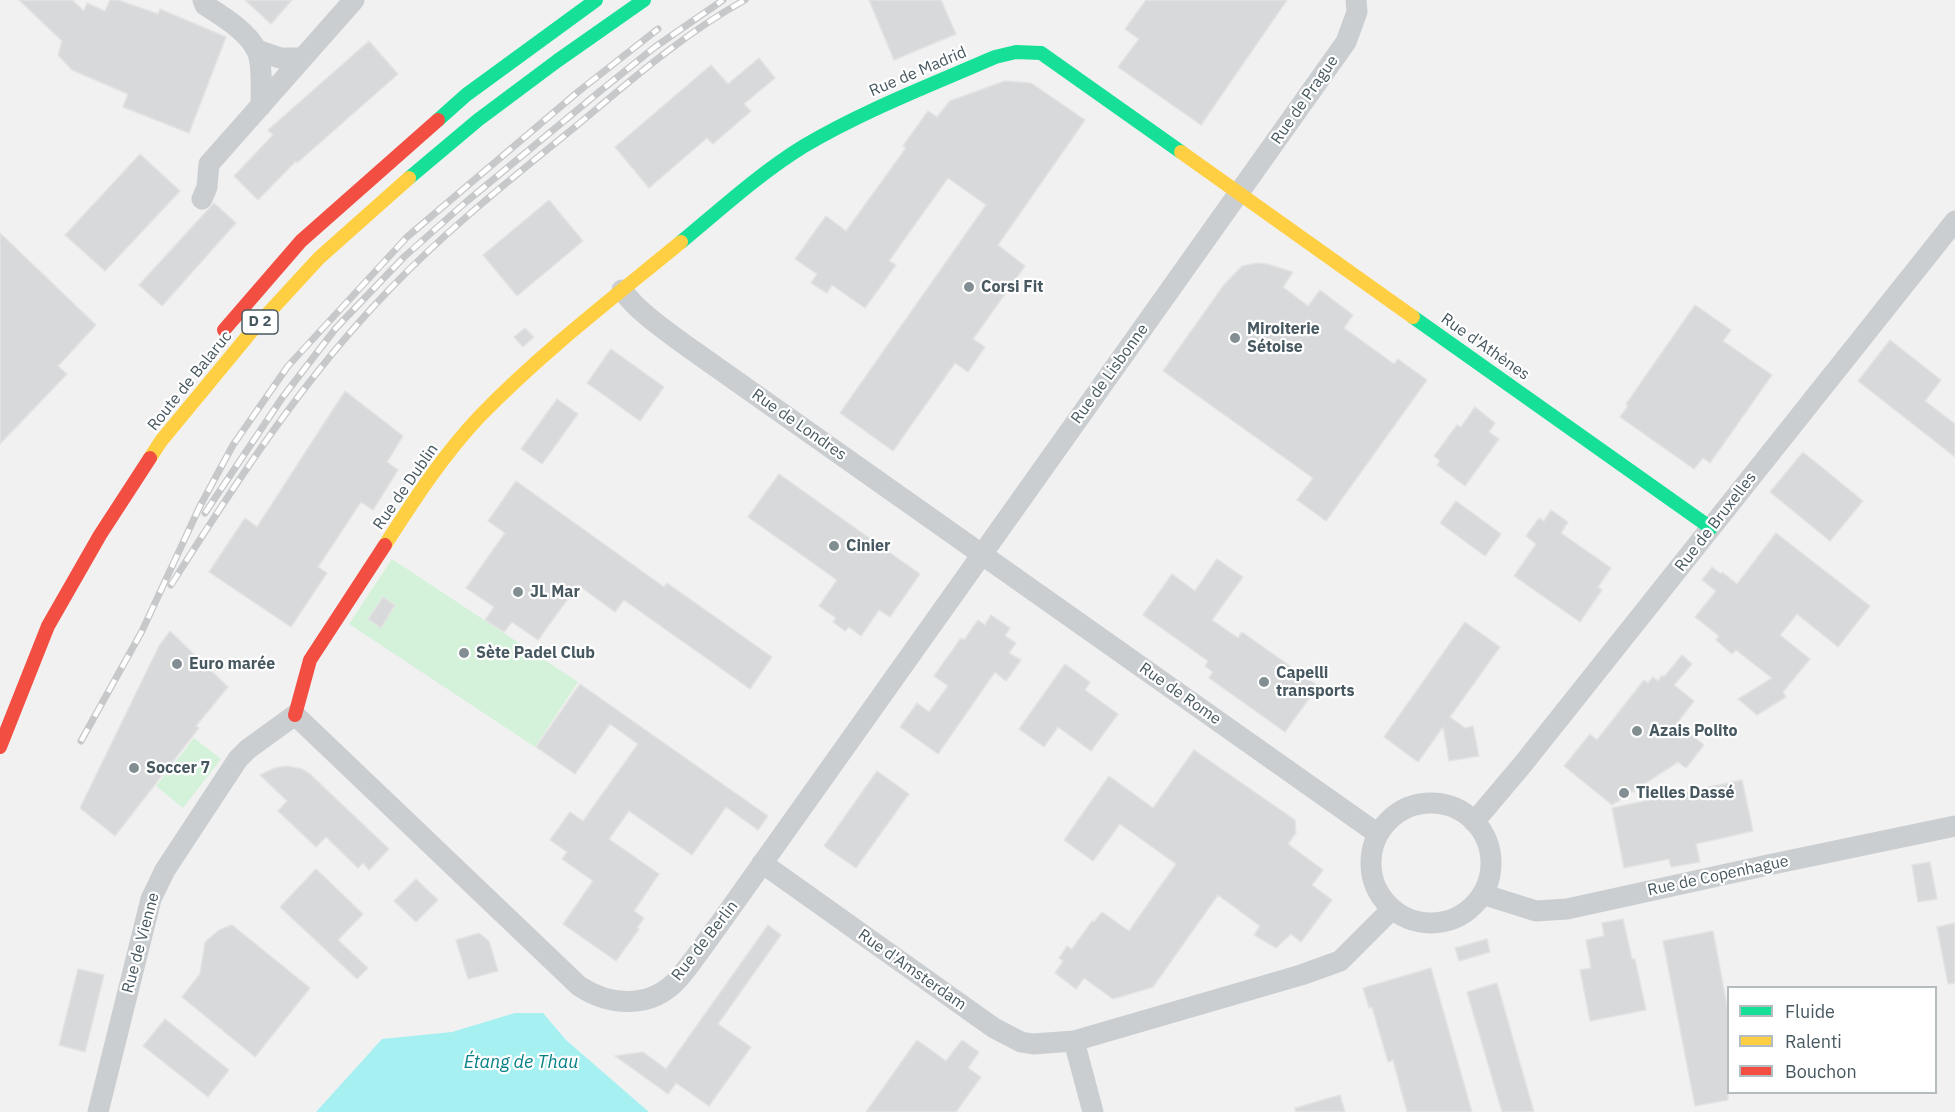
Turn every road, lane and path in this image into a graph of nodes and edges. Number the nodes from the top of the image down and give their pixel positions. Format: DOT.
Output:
graph roads {
  1 [pos="203,0"];
  2 [pos="354,0"];
  3 [pos="596,0"];
  4 [pos="644,0"];
  5 [pos="1356,0"];
  6 [pos="257,50"];
  7 [pos="303,58"];
  8 [pos="261,106"];
  9 [pos="1239,194"];
  10 [pos="202,199"];
  11 [pos="1955,221"];
  12 [pos="622,290"];
  13 [pos="215,340"];
  14 [pos="1711,528"];
  15 [pos="981,555"];
  16 [pos="295,715"];
  17 [pos="0,747"];
  18 [pos="1474,822"];
  19 [pos="1955,826"];
  20 [pos="1378,834"];
  21 [pos="762,863"];
  22 [pos="1482,894"];
  23 [pos="1392,909"];
  24 [pos="1074,1041"];
  25 [pos="98,1112"];
  26 [pos="1093,1112"];
  1 -- 6 [label="street"];
  2 -- 7 [label="street"];
  3 -- 13 [label="street, Route de Balaruc / D 2"];
  4 -- 17 [label="street, Route de Balaruc / D 2"];
  5 -- 9 [label="street, Rue de Prague"];
  6 -- 7 [label="street"];
  6 -- 8 [label="street"];
  7 -- 8 [label="street"];
  8 -- 10 [label="street"];
  9 -- 12 [label="street, Rue de Madrid"];
  9 -- 14 [label="street, Rue d'Athènes"];
  9 -- 15 [label="street, Rue de Lisbonne"];
  11 -- 14 [label="street, Rue de Bruxelles"];
  12 -- 15 [label="street, Rue de Londres"];
  12 -- 16 [label="street, Rue de Dublin"];
  14 -- 18 [label="street, Rue de Bruxelles"];
  15 -- 20 [label="street, Rue de Rome"];
  15 -- 21 [label="street, Rue de Berlin"];
  16 -- 21 [label="street, Rue de Berlin"];
  16 -- 25 [label="street, Rue de Vienne"];
  18 -- 20 [label="street"];
  18 -- 22 [label="street"];
  19 -- 22 [label="street, Rue de Copenhague"];
  20 -- 23 [label="street"];
  21 -- 24 [label="street, Rue d'Amsterdam"];
  22 -- 23 [label="street"];
  23 -- 24 [label="street, Rue d'Amsterdam"];
  24 -- 26 [label="street"];
}
